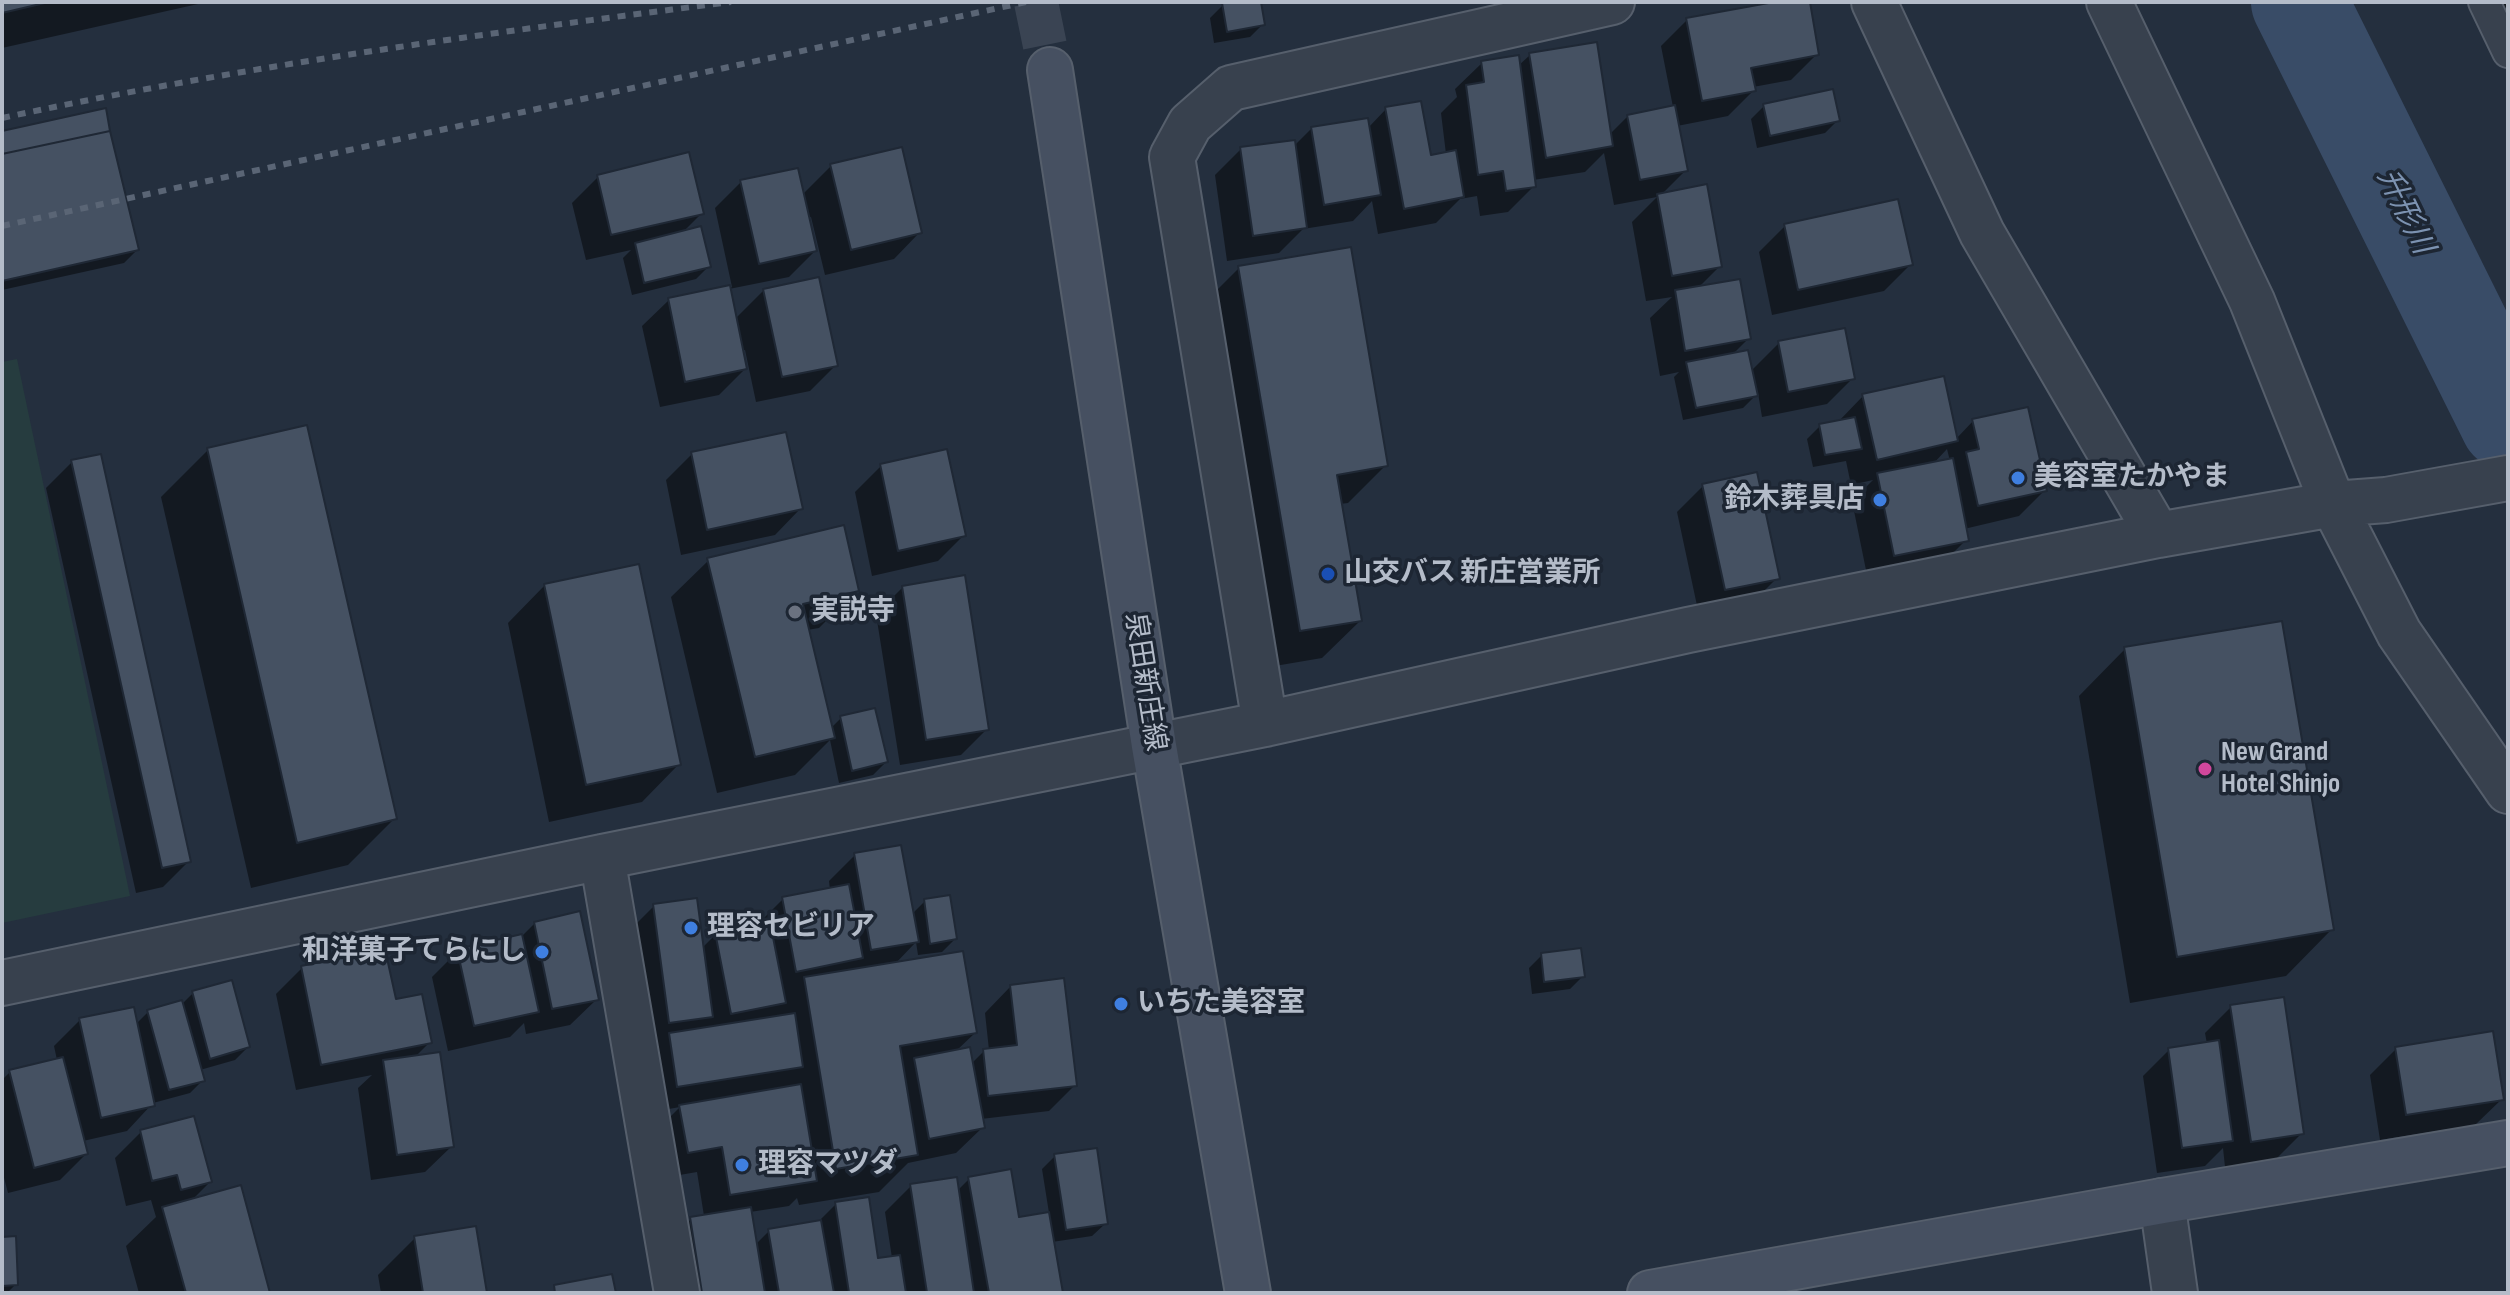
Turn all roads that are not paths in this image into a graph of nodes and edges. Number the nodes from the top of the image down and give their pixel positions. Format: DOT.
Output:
graph roads {
  1 [pos="1612,2"];
  2 [pos="1874,2"];
  3 [pos="2109,2"];
  4 [pos="2484,2"];
  5 [pos="2508,52"];
  6 [pos="1050,70"];
  7 [pos="2508,478"];
  8 [pos="2333,504"];
  9 [pos="2158,535"];
  10 [pos="1265,724"];
  11 [pos="1154,746"];
  12 [pos="2508,791"];
  13 [pos="602,857"];
  14 [pos="2,983"];
  15 [pos="2508,1143"];
  16 [pos="2162,1201"];
  17 [pos="677,1293"];
  18 [pos="1248,1293"];
  19 [pos="1650,1293"];
  20 [pos="2175,1293"];
  1 -- 10 [label="street"];
  2 -- 9 [label="street"];
  3 -- 8 [label="street"];
  4 -- 5 [label="lane"];
  6 -- 11 [label="main road, 泉田新庄線"];
  7 -- 8 [label="street"];
  8 -- 9 [label="street"];
  8 -- 12 [label="street"];
  9 -- 10 [label="street"];
  10 -- 11 [label="street"];
  11 -- 13 [label="street"];
  11 -- 18 [label="main road, 泉田新庄線"];
  13 -- 14 [label="street"];
  13 -- 17 [label="street"];
  15 -- 16 [label="main road"];
  16 -- 19 [label="main road"];
  16 -- 20 [label="street"];
}
